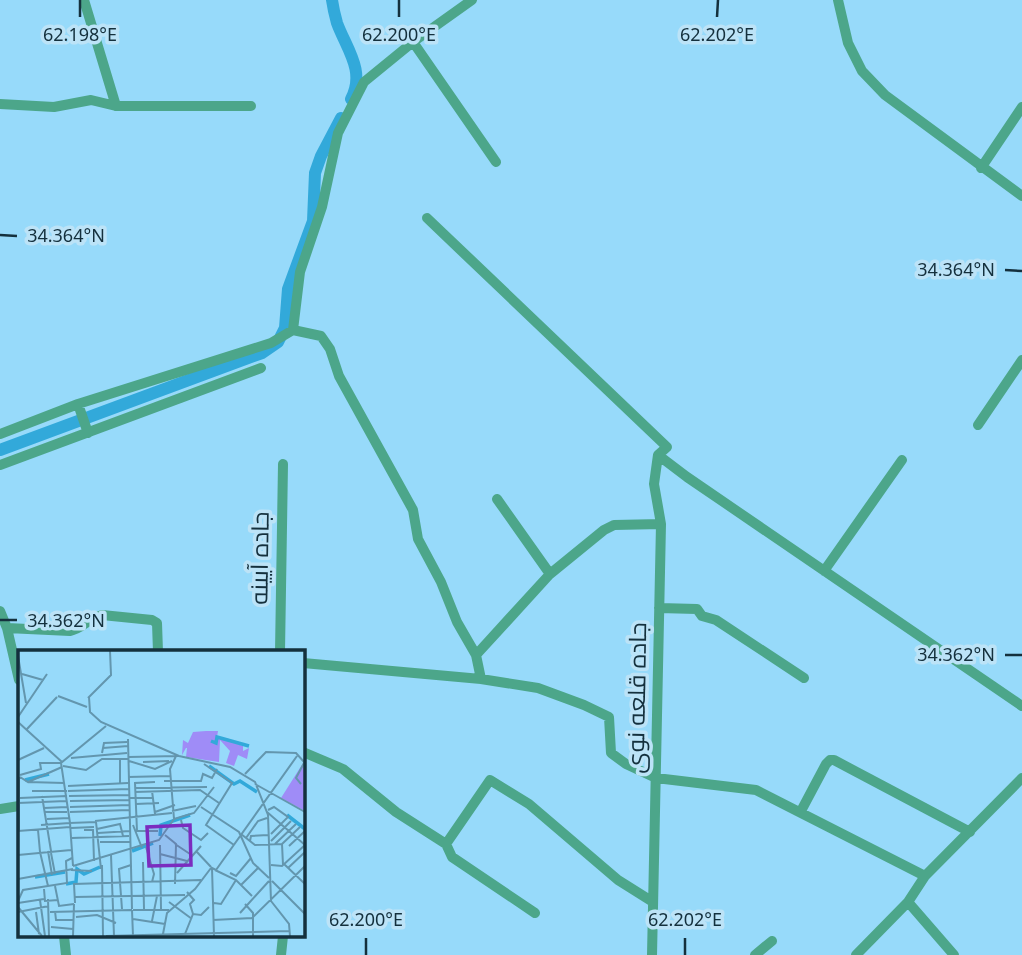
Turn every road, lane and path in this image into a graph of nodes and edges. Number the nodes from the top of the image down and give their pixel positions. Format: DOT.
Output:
graph roads {
  1 [pos="84,0"];
  2 [pos="472,0"];
  3 [pos="838,0"];
  4 [pos="413,42"];
  5 [pos="0,104"];
  6 [pos="116,106"];
  7 [pos="251,106"];
  8 [pos="1022,107"];
  9 [pos="496,162"];
  10 [pos="981,168"];
  11 [pos="1022,196"];
  12 [pos="427,218"];
  13 [pos="293,330"];
  14 [pos="1022,360"];
  15 [pos="261,368"];
  16 [pos="78,404"];
  17 [pos="978,425"];
  18 [pos="0,433"];
  19 [pos="88,433"];
  20 [pos="658,454"];
  21 [pos="902,460"];
  22 [pos="283,464"];
  23 [pos="0,465"];
  24 [pos="497,499"];
  25 [pos="661,524"];
  26 [pos="824,571"];
  27 [pos="550,574"];
  28 [pos="659,608"];
  29 [pos="0,611"];
  30 [pos="7,628"];
  31 [pos="158,650"];
  32 [pos="280,650"];
  33 [pos="476,655"];
  34 [pos="304,663"];
  35 [pos="18,676"];
  36 [pos="804,678"];
  37 [pos="481,679"];
  38 [pos="1022,706"];
  39 [pos="304,752"];
  40 [pos="656,778"];
  41 [pos="1022,778"];
  42 [pos="18,806"];
  43 [pos="0,809"];
  44 [pos="801,811"];
  45 [pos="970,832"];
  46 [pos="446,844"];
  47 [pos="925,876"];
  48 [pos="653,902"];
  49 [pos="908,902"];
  50 [pos="535,913"];
  51 [pos="64,937"];
  52 [pos="283,937"];
  53 [pos="772,941"];
  54 [pos="66,955"];
  55 [pos="281,955"];
  56 [pos="652,955"];
  57 [pos="755,955"];
  58 [pos="856,955"];
  59 [pos="954,955"];
  1 -- 6 [label="street"];
  2 -- 4 [label="street"];
  3 -- 10 [label="street"];
  4 -- 9 [label="street"];
  4 -- 13 [label="street"];
  5 -- 6 [label="street"];
  6 -- 7 [label="street"];
  8 -- 10 [label="street"];
  10 -- 11 [label="street"];
  12 -- 20 [label="street"];
  13 -- 16 [label="street"];
  13 -- 33 [label="street"];
  14 -- 17 [label="street"];
  15 -- 19 [label="street"];
  16 -- 18 [label="street"];
  16 -- 19 [label="street"];
  19 -- 23 [label="street"];
  20 -- 25 [label="street, جاده قلعه نوی"];
  20 -- 26 [label="street"];
  21 -- 26 [label="street"];
  22 -- 32 [label="street, جاده آیینه"];
  24 -- 27 [label="street"];
  25 -- 27 [label="street"];
  25 -- 28 [label="street, جاده قلعه نوی"];
  26 -- 38 [label="street"];
  27 -- 33 [label="street"];
  28 -- 36 [label="street"];
  28 -- 40 [label="street, جاده قلعه نوی"];
  29 -- 30 [label="street"];
  30 -- 31 [label="street"];
  30 -- 35 [label="street"];
  33 -- 37 [label="street"];
  34 -- 37 [label="street"];
  37 -- 40 [label="street"];
  39 -- 46 [label="street"];
  40 -- 44 [label="street"];
  40 -- 48 [label="street, جاده قلعه نوی"];
  41 -- 45 [label="street"];
  42 -- 43 [label="street"];
  44 -- 45 [label="street"];
  44 -- 47 [label="street"];
  45 -- 47 [label="street"];
  46 -- 48 [label="street"];
  46 -- 50 [label="street"];
  47 -- 49 [label="street"];
  48 -- 56 [label="street, جاده قلعه نوی"];
  49 -- 58 [label="street"];
  49 -- 59 [label="street"];
  51 -- 54 [label="street"];
  52 -- 55 [label="street"];
  53 -- 57 [label="street"];
}
